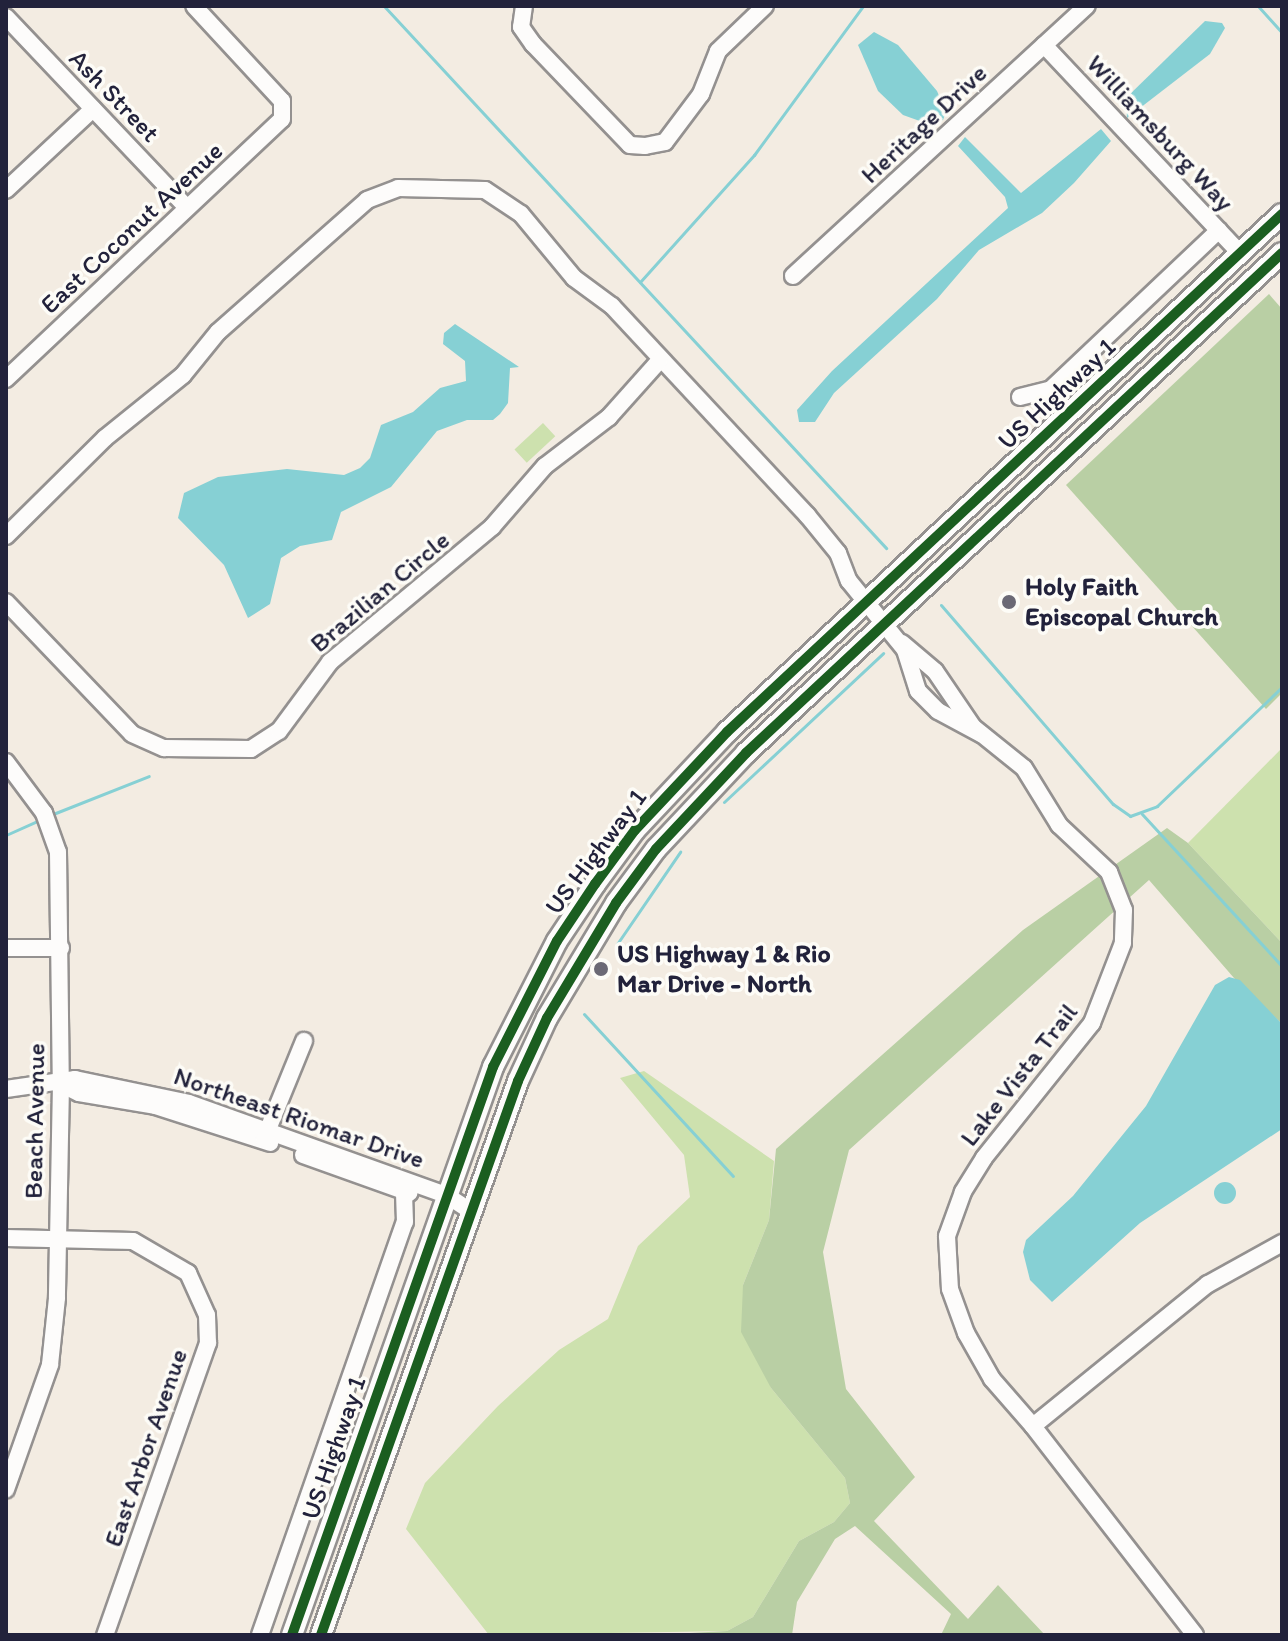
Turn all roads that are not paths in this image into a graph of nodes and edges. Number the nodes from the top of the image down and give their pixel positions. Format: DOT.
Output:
graph roads {
  1 [pos="194,6"];
  2 [pos="524,6"];
  3 [pos="765,6"];
  4 [pos="1087,6"];
  5 [pos="6,17"];
  6 [pos="1044,45"];
  7 [pos="93,109"];
  8 [pos="6,190"];
  9 [pos="187,208"];
  10 [pos="1282,214"];
  11 [pos="1219,230"];
  12 [pos="1240,253"];
  13 [pos="1282,253"];
  14 [pos="793,276"];
  15 [pos="1225,306"];
  16 [pos="659,361"];
  17 [pos="6,379"];
  18 [pos="1020,397"];
  19 [pos="6,536"];
  20 [pos="867,601"];
  21 [pos="6,602"];
  22 [pos="886,622"];
  23 [pos="897,640"];
  24 [pos="981,734"];
  25 [pos="6,762"];
  26 [pos="6,948"];
  27 [pos="61,948"];
  28 [pos="304,1041"];
  29 [pos="61,1084"];
  30 [pos="6,1089"];
  31 [pos="265,1136"];
  32 [pos="404,1191"];
  33 [pos="444,1200"];
  34 [pos="471,1211"];
  35 [pos="6,1238"];
  36 [pos="57,1239"];
  37 [pos="1282,1243"];
  38 [pos="396,1249"];
  39 [pos="425,1257"];
  40 [pos="1033,1426"];
  41 [pos="6,1489"];
  42 [pos="105,1635"];
  43 [pos="260,1635"];
  44 [pos="292,1635"];
  45 [pos="321,1635"];
  46 [pos="1195,1635"];
  1 -- 9 [label="street, East Coconut Avenue"];
  2 -- 3 [label="street"];
  4 -- 6 [label="street, Heritage Drive"];
  5 -- 7 [label="street, Ash Street"];
  6 -- 11 [label="street, Williamsburg Way"];
  6 -- 14 [label="street, Heritage Drive"];
  7 -- 8 [label="street"];
  7 -- 9 [label="street, Ash Street"];
  9 -- 17 [label="street, East Coconut Avenue"];
  10 -- 12 [label="main road, US Highway 1"];
  11 -- 12 [label="street, Williamsburg Way"];
  11 -- 18 [label="street"];
  12 -- 15 [label="main road"];
  12 -- 20 [label="main road, US Highway 1"];
  13 -- 15 [label="main road, US Highway 1"];
  15 -- 22 [label="main road, US Highway 1"];
  16 -- 19 [label="street"];
  16 -- 20 [label="street"];
  16 -- 21 [label="street, Brazilian Circle"];
  20 -- 22 [label="street, Lake Vista Trail"];
  20 -- 33 [label="main road, US Highway 1"];
  22 -- 23 [label="street, Lake Vista Trail"];
  22 -- 34 [label="main road, US Highway 1"];
  23 -- 24 [label="street, Lake Vista Trail"];
  23 -- 24 [label="street, Lake Vista Trail"];
  24 -- 40 [label="street, Lake Vista Trail"];
  25 -- 27 [label="street, Beach Avenue"];
  26 -- 27 [label="street"];
  27 -- 29 [label="street, Beach Avenue"];
  28 -- 31 [label="street"];
  29 -- 30 [label="street, Northeast Riomar Drive"];
  29 -- 31 [label="street, Northeast Riomar Drive"];
  29 -- 36 [label="street, Beach Avenue"];
  31 -- 32 [label="street, Northeast Riomar Drive"];
  31 -- 33 [label="street, Northeast Riomar Drive"];
  32 -- 33 [label="street, Northeast Riomar Drive"];
  32 -- 38 [label="street"];
  33 -- 34 [label="street, Northeast Riomar Drive"];
  33 -- 39 [label="main road, US Highway 1"];
  34 -- 45 [label="main road, US Highway 1"];
  35 -- 36 [label="street, East Arbor Avenue"];
  36 -- 41 [label="street, Beach Avenue"];
  36 -- 42 [label="street, East Arbor Avenue"];
  37 -- 40 [label="street"];
  38 -- 39 [label="street"];
  38 -- 43 [label="street"];
  39 -- 44 [label="main road, US Highway 1"];
  40 -- 46 [label="street, Lake Vista Trail"];
}
